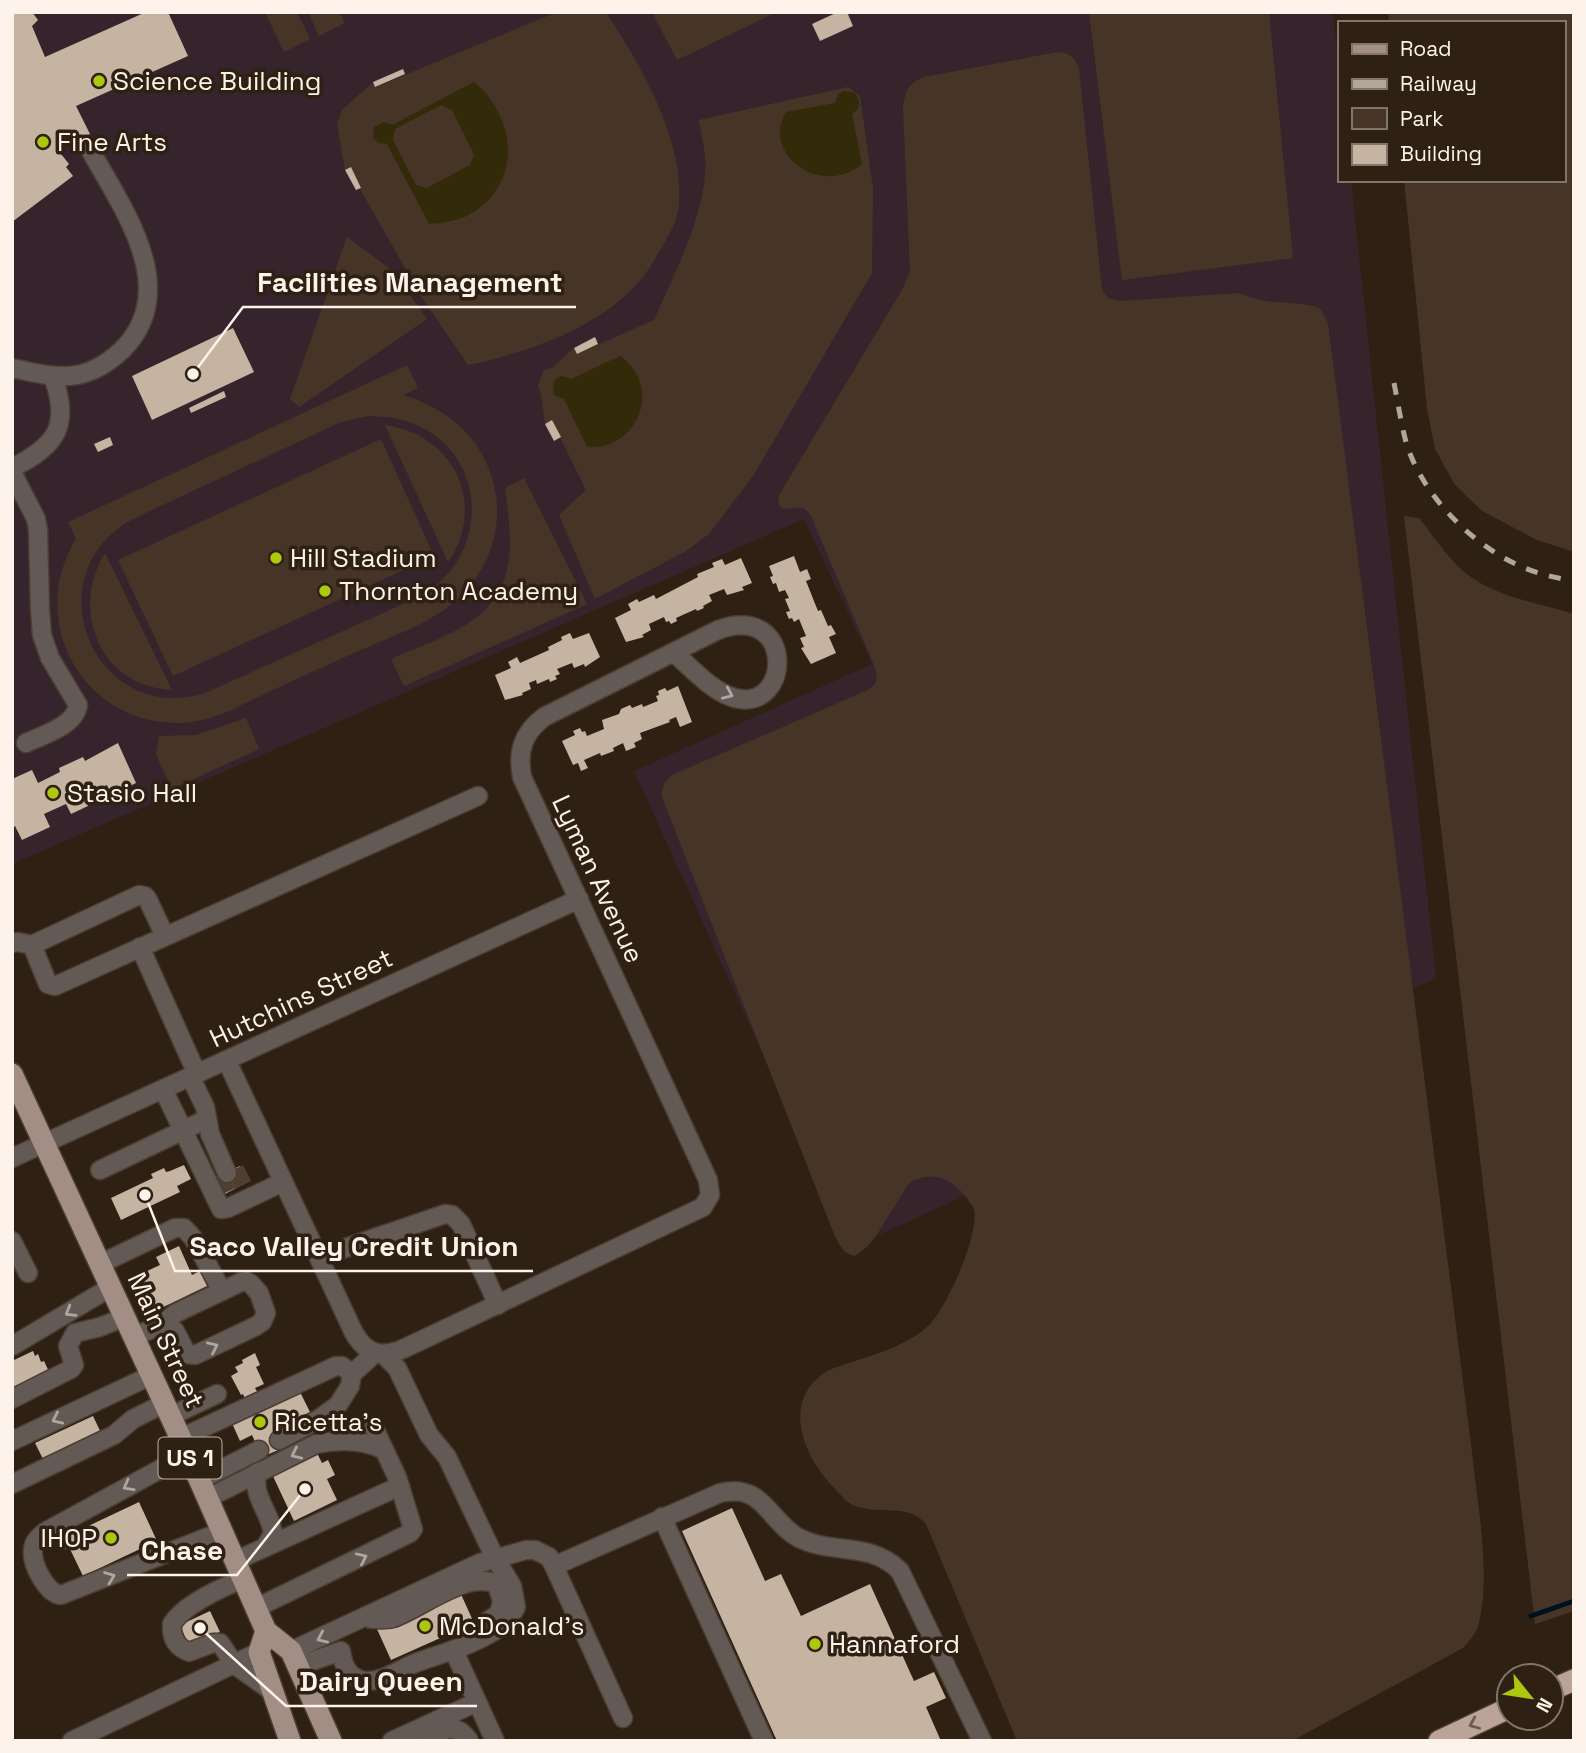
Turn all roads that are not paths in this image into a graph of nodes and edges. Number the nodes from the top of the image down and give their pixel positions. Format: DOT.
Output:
graph roads {
  1 [pos="88,146"];
  2 [pos="12,368"];
  3 [pos="53,377"];
  4 [pos="12,470"];
  5 [pos="674,653"];
  6 [pos="26,743"];
  7 [pos="478,796"];
  8 [pos="579,899"];
  9 [pos="165,936"];
  10 [pos="12,943"];
  11 [pos="32,945"];
  12 [pos="140,947"];
  13 [pos="227,1061"];
  14 [pos="12,1074"];
  15 [pos="194,1076"];
  16 [pos="163,1089"];
  17 [pos="208,1127"];
  18 [pos="183,1131"];
  19 [pos="44,1143"];
  20 [pos="12,1158"];
  21 [pos="100,1170"];
  22 [pos="283,1182"];
  23 [pos="234,1188"];
  24 [pos="12,1241"];
  25 [pos="319,1257"];
  26 [pos="100,1264"];
  27 [pos="28,1273"];
  28 [pos="111,1287"];
  29 [pos="222,1291"];
  30 [pos="498,1305"];
  31 [pos="124,1317"];
  32 [pos="162,1324"];
  33 [pos="134,1337"];
  34 [pos="12,1346"];
  35 [pos="379,1354"];
  36 [pos="352,1374"];
  37 [pos="152,1375"];
  38 [pos="217,1394"];
  39 [pos="12,1399"];
  40 [pos="168,1410"];
  41 [pos="374,1428"];
  42 [pos="279,1440"];
  43 [pos="12,1441"];
  44 [pos="185,1446"];
  45 [pos="259,1450"];
  46 [pos="384,1450"];
  47 [pos="258,1472"];
  48 [pos="12,1484"];
  49 [pos="400,1486"];
  50 [pos="204,1489"];
  51 [pos="662,1517"];
  52 [pos="223,1531"];
  53 [pos="265,1547"];
  54 [pos="495,1558"];
  55 [pos="554,1566"];
  56 [pos="239,1570"];
  57 [pos="256,1608"];
  58 [pos="364,1618"];
  59 [pos="266,1631"];
  60 [pos="454,1651"];
  61 [pos="259,1652"];
  62 [pos="295,1659"];
  63 [pos="417,1662"];
  64 [pos="235,1665"];
  65 [pos="273,1692"];
  66 [pos="477,1702"];
  67 [pos="1495,1715"];
  68 [pos="622,1718"];
  69 [pos="72,1741"];
  70 [pos="290,1741"];
  71 [pos="331,1741"];
  72 [pos="392,1741"];
  73 [pos="417,1741"];
  74 [pos="469,1741"];
  75 [pos="495,1741"];
  76 [pos="764,1741"];
  77 [pos="982,1741"];
  78 [pos="1439,1741"];
  1 -- 3 [label="street"];
  2 -- 3 [label="street"];
  3 -- 4 [label="street"];
  4 -- 6 [label="street"];
  5 -- 5 [label="street, Lyman Avenue, one-way"];
  5 -- 8 [label="street, Lyman Avenue"];
  7 -- 9 [label="street"];
  8 -- 13 [label="street, Hutchins Street"];
  8 -- 30 [label="street, Lyman Avenue"];
  9 -- 11 [label="street"];
  9 -- 12 [label="street"];
  10 -- 11 [label="street"];
  11 -- 12 [label="street"];
  12 -- 15 [label="street"];
  13 -- 15 [label="street, Hutchins Street"];
  13 -- 22 [label="street"];
  14 -- 19 [label="main road, Main Street / US 1"];
  15 -- 16 [label="street, Hutchins Street"];
  15 -- 17 [label="street"];
  16 -- 18 [label="street"];
  16 -- 19 [label="street, Hutchins Street"];
  17 -- 18 [label="street"];
  17 -- 23 [label="street"];
  18 -- 21 [label="street"];
  18 -- 23 [label="street"];
  19 -- 20 [label="street, Hutchins Street"];
  19 -- 26 [label="main road, Main Street / US 1"];
  22 -- 23 [label="street"];
  22 -- 25 [label="street"];
  24 -- 27 [label="street"];
  25 -- 30 [label="street"];
  25 -- 35 [label="street"];
  26 -- 28 [label="main road, Main Street / US 1"];
  26 -- 29 [label="street"];
  28 -- 31 [label="main road, Main Street / US 1"];
  28 -- 34 [label="street, one-way"];
  29 -- 32 [label="street"];
  32 -- 29 [label="street, one-way"];
  30 -- 35 [label="street"];
  31 -- 33 [label="main road, Main Street / US 1"];
  31 -- 39 [label="street"];
  32 -- 33 [label="street"];
  33 -- 37 [label="main road, Main Street / US 1"];
  35 -- 36 [label="street"];
  35 -- 54 [label="street"];
  36 -- 42 [label="street"];
  36 -- 44 [label="street"];
  37 -- 40 [label="main road, Main Street / US 1"];
  37 -- 43 [label="street, one-way"];
  38 -- 40 [label="street"];
  40 -- 44 [label="main road, Main Street / US 1"];
  40 -- 48 [label="street"];
  41 -- 46 [label="street"];
  44 -- 50 [label="main road, Main Street / US 1"];
  44 -- 52 [label="street, one-way"];
  45 -- 50 [label="street"];
  46 -- 47 [label="street, one-way"];
  46 -- 49 [label="street"];
  47 -- 50 [label="street"];
  47 -- 53 [label="street"];
  49 -- 53 [label="street"];
  57 -- 49 [label="street, one-way"];
  50 -- 52 [label="main road, Main Street / US 1"];
  51 -- 55 [label="street"];
  51 -- 76 [label="street"];
  51 -- 77 [label="street"];
  52 -- 56 [label="main road, Main Street / US 1"];
  53 -- 56 [label="street"];
  54 -- 55 [label="street"];
  54 -- 58 [label="street"];
  54 -- 60 [label="street"];
  55 -- 68 [label="street"];
  56 -- 57 [label="main road, Main Street / US 1"];
  56 -- 64 [label="street"];
  57 -- 59 [label="main road, Main Street / US 1"];
  58 -- 62 [label="street, one-way"];
  58 -- 63 [label="street"];
  59 -- 61 [label="main road"];
  59 -- 62 [label="main road, Main Street / US 1"];
  60 -- 63 [label="street"];
  60 -- 66 [label="street"];
  61 -- 64 [label="street"];
  61 -- 65 [label="main road"];
  62 -- 63 [label="street"];
  62 -- 71 [label="main road, Main Street / US 1"];
  64 -- 65 [label="street"];
  64 -- 69 [label="street"];
  65 -- 70 [label="main road"];
  66 -- 72 [label="street"];
  66 -- 75 [label="street"];
  67 -- 78 [label="highway, one-way"];
  73 -- 74 [label="street"];
}
